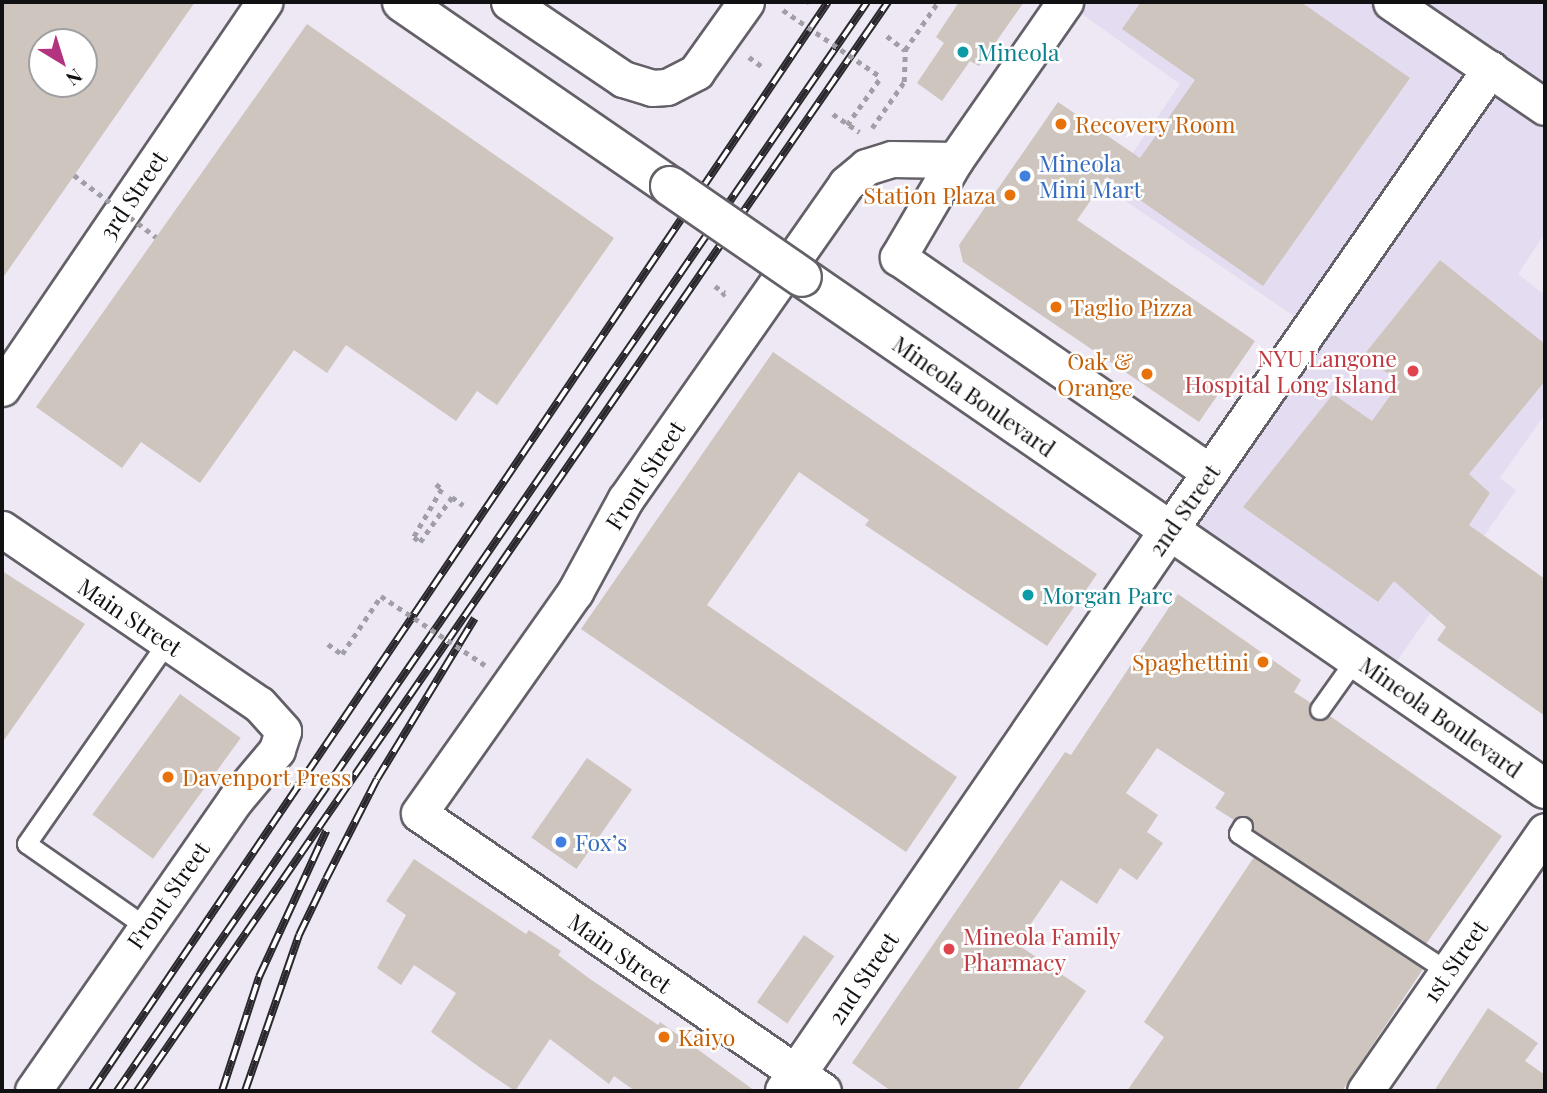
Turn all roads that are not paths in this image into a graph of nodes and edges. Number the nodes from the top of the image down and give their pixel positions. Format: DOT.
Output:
graph roads {
  1 [pos="264,2"];
  2 [pos="402,2"];
  3 [pos="509,2"];
  4 [pos="746,2"];
  5 [pos="1065,2"];
  6 [pos="1391,2"];
  7 [pos="1490,69"];
  8 [pos="1545,107"];
  9 [pos="955,160"];
  10 [pos="2,388"];
  11 [pos="1210,472"];
  12 [pos="2,529"];
  13 [pos="1169,531"];
  14 [pos="168,642"];
  15 [pos="1357,658"];
  16 [pos="259,704"];
  17 [pos="1320,710"];
  18 [pos="1545,789"];
  19 [pos="419,813"];
  20 [pos="1243,827"];
  21 [pos="1545,831"];
  22 [pos="146,927"];
  23 [pos="1448,971"];
  24 [pos="802,1085"];
  25 [pos="33,1091"];
  26 [pos="1365,1091"];
  1 -- 10 [label="street, 3rd Street"];
  2 -- 13 [label="main road, Mineola Boulevard, bridge"];
  3 -- 4 [label="street"];
  5 -- 9 [label="street"];
  6 -- 7 [label="street"];
  7 -- 8 [label="street"];
  7 -- 11 [label="street, 2nd Street"];
  9 -- 11 [label="street"];
  9 -- 19 [label="street, Front Street"];
  11 -- 13 [label="street, 2nd Street"];
  12 -- 14 [label="street, Main Street"];
  13 -- 15 [label="main road, Mineola Boulevard"];
  13 -- 24 [label="main road, 2nd Street"];
  14 -- 16 [label="street, Main Street"];
  14 -- 22 [label="lane"];
  15 -- 17 [label="lane"];
  15 -- 18 [label="main road, Mineola Boulevard"];
  16 -- 22 [label="street, Front Street"];
  19 -- 24 [label="street, Main Street"];
  20 -- 23 [label="lane"];
  21 -- 23 [label="street, 1st Street"];
  22 -- 25 [label="street, Front Street"];
  23 -- 26 [label="street, 1st Street"];
}
